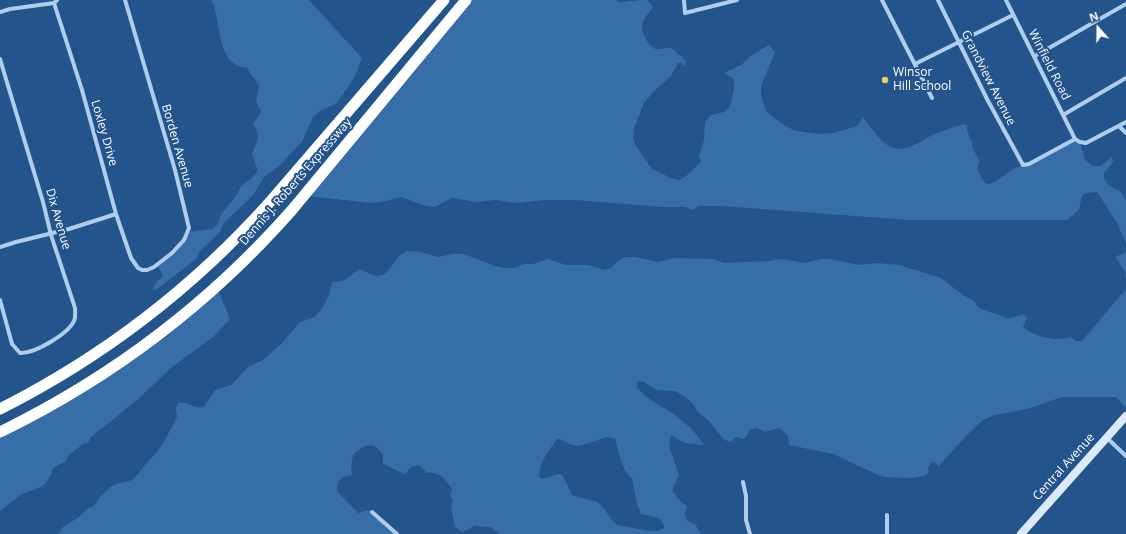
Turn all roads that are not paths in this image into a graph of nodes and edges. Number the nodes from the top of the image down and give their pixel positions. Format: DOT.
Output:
graph roads {
  1 [pos="125,0"];
  2 [pos="444,0"];
  3 [pos="466,0"];
  4 [pos="684,0"];
  5 [pos="737,0"];
  6 [pos="882,0"];
  7 [pos="938,0"];
  8 [pos="1012,0"];
  9 [pos="55,1"];
  10 [pos="1006,1"];
  11 [pos="1126,4"];
  12 [pos="0,12"];
  13 [pos="1013,15"];
  14 [pos="960,42"];
  15 [pos="1034,56"];
  16 [pos="0,59"];
  17 [pos="915,64"];
  18 [pos="1126,78"];
  19 [pos="932,98"];
  20 [pos="1063,115"];
  21 [pos="1126,122"];
  22 [pos="1119,126"];
  23 [pos="1126,133"];
  24 [pos="1075,139"];
  25 [pos="116,214"];
  26 [pos="51,232"];
  27 [pos="0,247"];
  28 [pos="138,268"];
  29 [pos="0,300"];
  30 [pos="0,409"];
  31 [pos="1126,416"];
  32 [pos="0,432"];
  33 [pos="1106,438"];
  34 [pos="1126,456"];
  35 [pos="743,482"];
  36 [pos="372,512"];
  37 [pos="887,516"];
  38 [pos="397,534"];
  39 [pos="750,534"];
  40 [pos="887,534"];
  41 [pos="1021,534"];
  1 -- 28 [label="street, Borden Avenue"];
  2 -- 30 [label="highway, Dennis J. Roberts Expressway"];
  3 -- 32 [label="highway, Dennis J. Roberts Expressway"];
  4 -- 5 [label="street"];
  6 -- 17 [label="street"];
  7 -- 14 [label="street, Grandview Avenue"];
  8 -- 10 [label="street"];
  9 -- 12 [label="street"];
  9 -- 25 [label="street, Loxley Drive"];
  10 -- 13 [label="street, Winfield Road"];
  11 -- 15 [label="street"];
  13 -- 14 [label="street"];
  13 -- 15 [label="street, Winfield Road"];
  14 -- 17 [label="street"];
  14 -- 24 [label="street, Grandview Avenue"];
  15 -- 20 [label="street, Winfield Road"];
  16 -- 26 [label="street, Dix Avenue"];
  17 -- 19 [label="street"];
  18 -- 20 [label="street"];
  20 -- 24 [label="street, Winfield Road"];
  21 -- 22 [label="street"];
  22 -- 23 [label="street"];
  22 -- 24 [label="street"];
  25 -- 26 [label="street"];
  25 -- 28 [label="street, Loxley Drive"];
  26 -- 27 [label="street"];
  26 -- 29 [label="street, Dix Avenue"];
  31 -- 33 [label="main road, Central Avenue"];
  33 -- 34 [label="street"];
  33 -- 41 [label="main road, Central Avenue"];
  35 -- 39 [label="street"];
  36 -- 38 [label="street"];
  37 -- 40 [label="street"];
}
